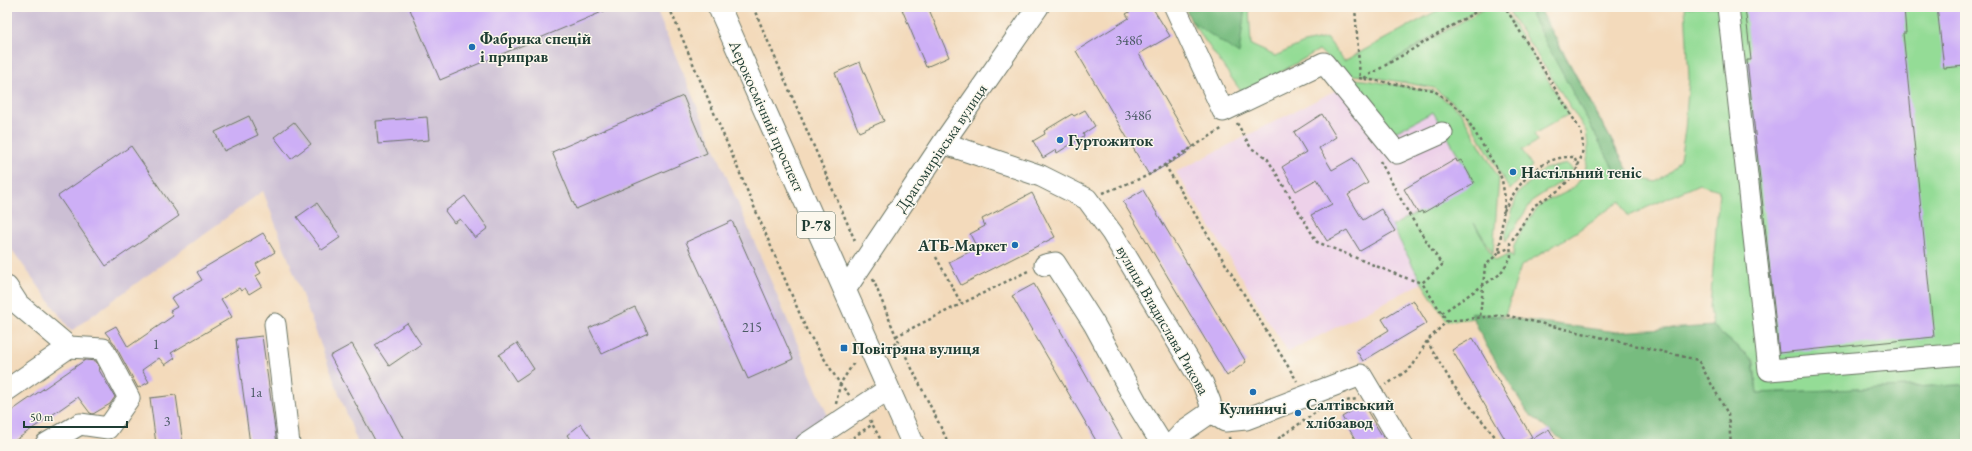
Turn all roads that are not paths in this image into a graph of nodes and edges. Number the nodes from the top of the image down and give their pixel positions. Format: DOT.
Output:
graph roads {
  1 [pos="719,7"];
  2 [pos="1175,7"];
  3 [pos="1728,7"];
  4 [pos="1032,10"];
  5 [pos="1442,133"];
  6 [pos="943,143"];
  7 [pos="1045,265"];
  8 [pos="7,287"];
  9 [pos="845,290"];
  10 [pos="275,324"];
  11 [pos="69,347"];
  12 [pos="1965,354"];
  13 [pos="7,390"];
  14 [pos="887,390"];
  15 [pos="1211,412"];
  16 [pos="109,436"];
  17 [pos="1179,437"];
  18 [pos="1158,438"];
  19 [pos="46,444"];
  20 [pos="288,444"];
  21 [pos="806,444"];
  22 [pos="913,444"];
  23 [pos="1402,444"];
  1 -- 9 [label="highway, Аерокосмічний проспект / Р-78"];
  2 -- 5 [label="street"];
  3 -- 12 [label="street"];
  4 -- 6 [label="street, Драгомирівська вулиця"];
  6 -- 9 [label="street, Драгомирівська вулиця"];
  6 -- 15 [label="street, вулиця Владислава Рикова"];
  7 -- 18 [label="street"];
  8 -- 11 [label="street"];
  9 -- 14 [label="highway, Аерокосмічний проспект / Р-78"];
  10 -- 20 [label="street"];
  11 -- 13 [label="street"];
  11 -- 16 [label="street"];
  14 -- 21 [label="street"];
  14 -- 22 [label="highway, Аерокосмічний проспект / Р-78"];
  15 -- 17 [label="street"];
  15 -- 23 [label="street, вулиця Владислава Рикова"];
  16 -- 19 [label="street"];
  17 -- 18 [label="street"];
}
